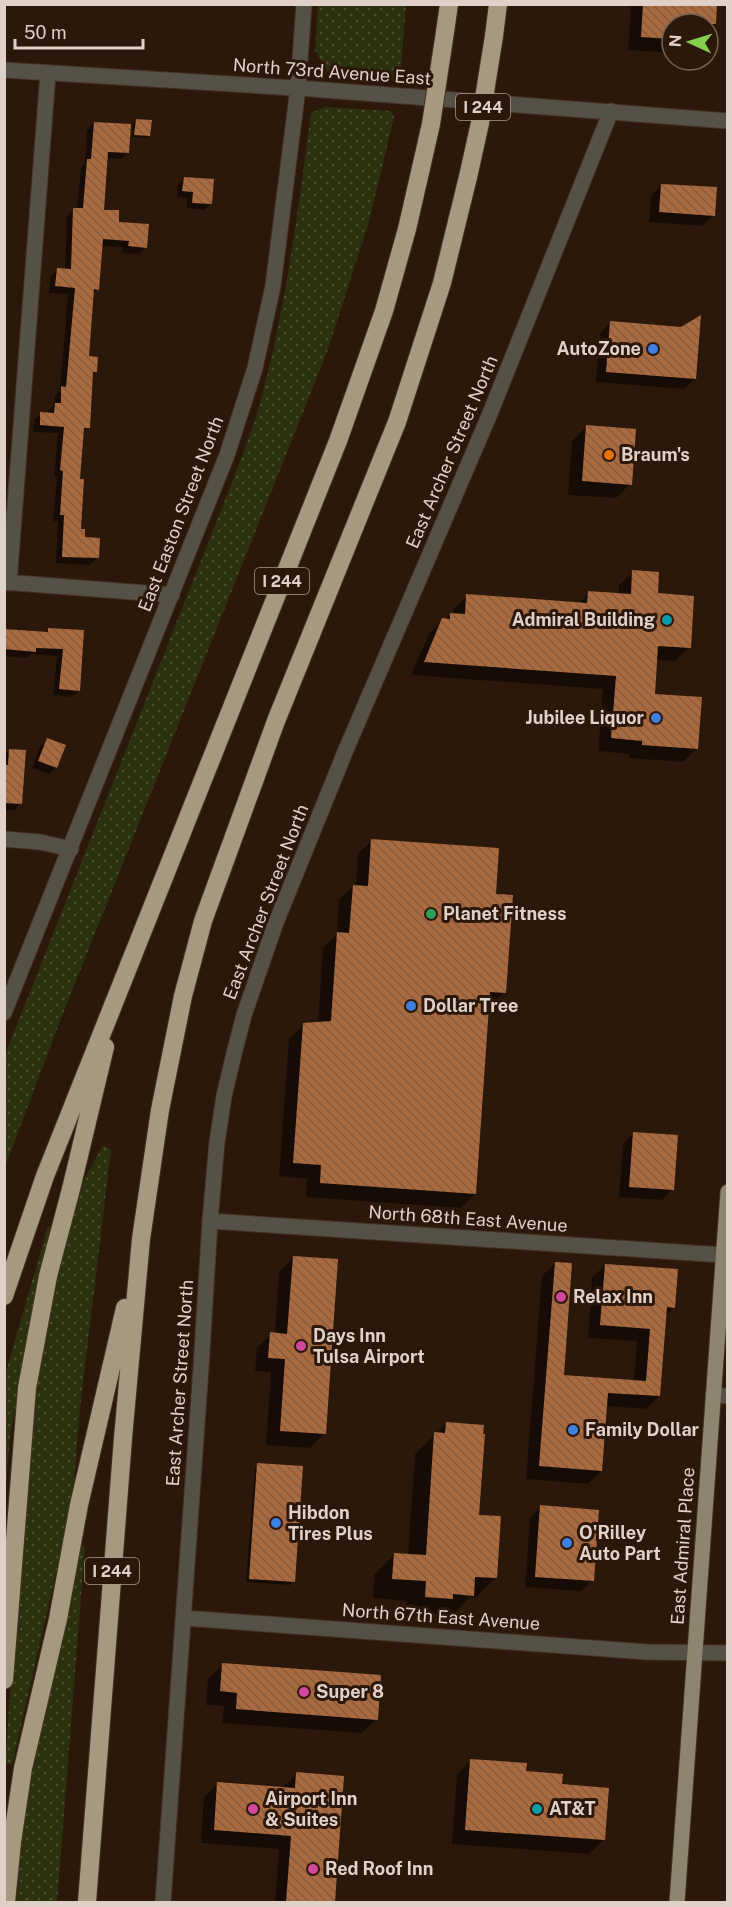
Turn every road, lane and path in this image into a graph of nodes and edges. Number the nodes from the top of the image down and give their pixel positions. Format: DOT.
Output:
graph roads {
  1 [pos="304,4"];
  2 [pos="449,4"];
  3 [pos="498,4"];
  4 [pos="4,69"];
  5 [pos="48,73"];
  6 [pos="298,88"];
  7 [pos="611,111"];
  8 [pos="728,121"];
  9 [pos="7,582"];
  10 [pos="172,595"];
  11 [pos="4,839"];
  12 [pos="71,849"];
  13 [pos="119,987"];
  14 [pos="4,1013"];
  15 [pos="728,1192"];
  16 [pos="210,1221"];
  17 [pos="141,1239"];
  18 [pos="723,1256"];
  19 [pos="4,1296"];
  20 [pos="720,1396"];
  21 [pos="184,1618"];
  22 [pos="695,1653"];
  23 [pos="728,1653"];
  24 [pos="4,1680"];
  25 [pos="6,1902"];
  26 [pos="87,1902"];
  27 [pos="163,1902"];
  28 [pos="677,1902"];
  1 -- 6 [label="street, East Easton Street North"];
  2 -- 13 [label="highway, I 244, bridge"];
  3 -- 17 [label="highway, I 244, bridge"];
  4 -- 5 [label="street, North 73rd Avenue East"];
  5 -- 6 [label="street, North 73rd Avenue East"];
  5 -- 9 [label="street"];
  6 -- 7 [label="street, North 73rd Avenue East"];
  6 -- 10 [label="street, East Easton Street North"];
  7 -- 8 [label="street, North 73rd Avenue East"];
  7 -- 16 [label="street, East Archer Street North"];
  9 -- 10 [label="street"];
  10 -- 12 [label="street, East Easton Street North"];
  11 -- 12 [label="street"];
  12 -- 14 [label="street, East Easton Street North"];
  13 -- 19 [label="highway, I 244"];
  13 -- 24 [label="highway"];
  15 -- 18 [label="main road, East Admiral Place"];
  16 -- 18 [label="street, North 68th East Avenue"];
  16 -- 21 [label="street, East Archer Street North"];
  17 -- 25 [label="highway"];
  17 -- 26 [label="highway, I 244"];
  18 -- 20 [label="main road, East Admiral Place"];
  20 -- 22 [label="main road, East Admiral Place"];
  21 -- 22 [label="street, North 67th East Avenue"];
  21 -- 27 [label="street, East Archer Street North"];
  22 -- 23 [label="street, North 67th East Avenue"];
  22 -- 28 [label="main road, East Admiral Place"];
}
